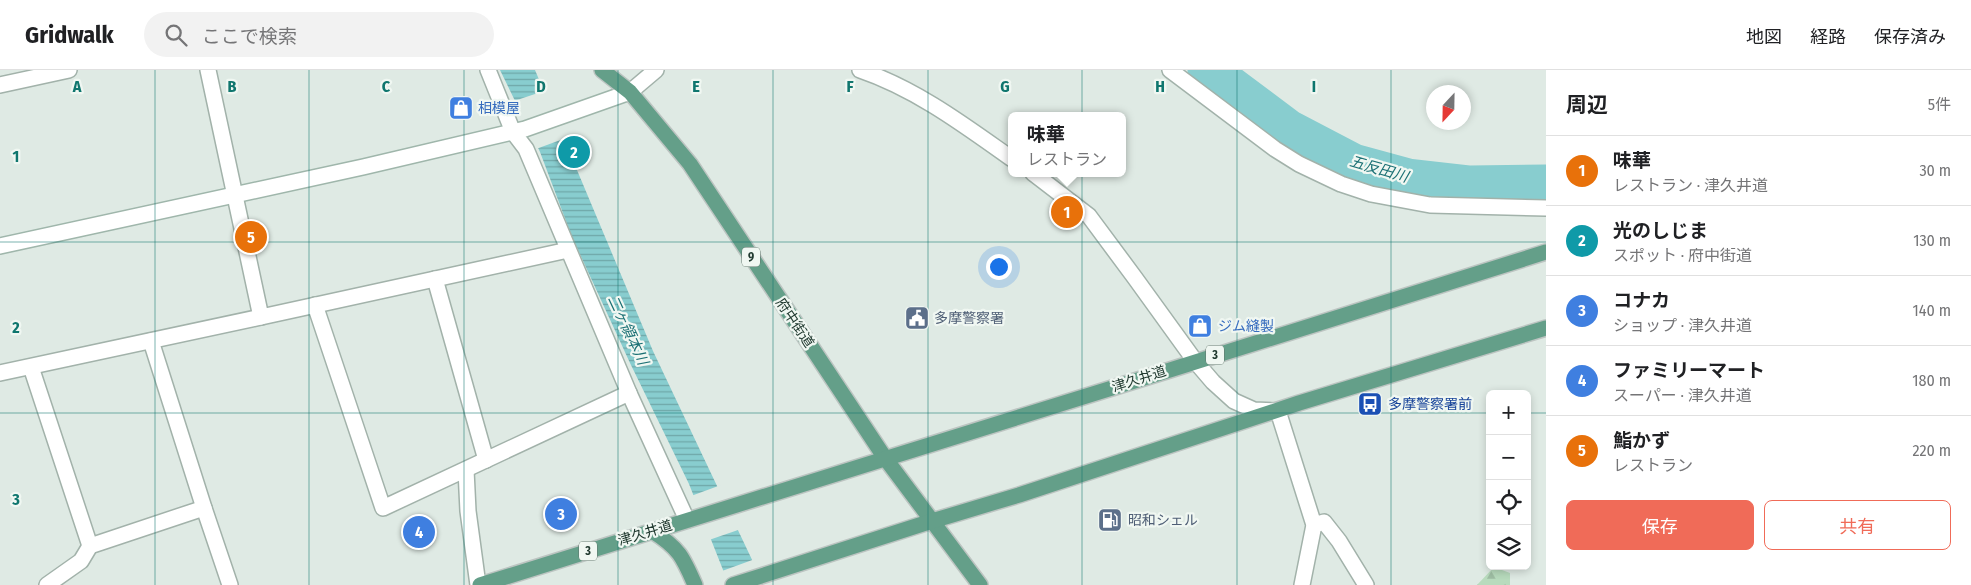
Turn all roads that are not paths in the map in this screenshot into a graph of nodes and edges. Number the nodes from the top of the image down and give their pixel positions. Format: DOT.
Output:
graph roads {
  1 [pos="69,70"];
  2 [pos="208,70"];
  3 [pos="488,70"];
  4 [pos="602,70"];
  5 [pos="656,70"];
  6 [pos="860,70"];
  7 [pos="1170,70"];
  8 [pos="0,85"];
  9 [pos="630,92"];
  10 [pos="519,130"];
  11 [pos="1008,156"];
  12 [pos="1037,177"];
  13 [pos="234,195"];
  14 [pos="1546,208"];
  15 [pos="0,246"];
  16 [pos="568,250"];
  17 [pos="1546,252"];
  18 [pos="435,279"];
  19 [pos="315,305"];
  20 [pos="261,317"];
  21 [pos="1546,328"];
  22 [pos="152,342"];
  23 [pos="1195,361"];
  24 [pos="31,366"];
  25 [pos="0,373"];
  26 [pos="628,393"];
  27 [pos="1278,411"];
  28 [pos="885,458"];
  29 [pos="486,460"];
  30 [pos="466,470"];
  31 [pos="204,508"];
  32 [pos="692,519"];
  33 [pos="932,521"];
  34 [pos="1314,526"];
  35 [pos="652,531"];
  36 [pos="90,546"];
  37 [pos="768,578"];
  38 [pos="47,585"];
  39 [pos="230,585"];
  40 [pos="479,585"];
  41 [pos="695,585"];
  42 [pos="733,585"];
  43 [pos="980,585"];
  44 [pos="1302,585"];
  45 [pos="1366,585"];
  1 -- 8 [label="street"];
  2 -- 13 [label="street"];
  3 -- 10 [label="street"];
  4 -- 9 [label="main road, 府中街道 / 9"];
  5 -- 9 [label="street"];
  6 -- 11 [label="street"];
  7 -- 14 [label="street"];
  9 -- 10 [label="street"];
  9 -- 28 [label="main road, 府中街道 / 9"];
  10 -- 13 [label="street"];
  10 -- 16 [label="street"];
  12 -- 23 [label="street"];
  13 -- 15 [label="street"];
  13 -- 20 [label="street"];
  16 -- 18 [label="street"];
  16 -- 26 [label="street"];
  17 -- 23 [label="main road, 津久井道 / 3"];
  18 -- 19 [label="street"];
  18 -- 29 [label="street"];
  19 -- 20 [label="street"];
  19 -- 30 [label="street"];
  20 -- 22 [label="street"];
  21 -- 27 [label="main road"];
  22 -- 24 [label="street"];
  22 -- 31 [label="street"];
  23 -- 27 [label="street"];
  23 -- 28 [label="main road, 津久井道 / 3"];
  24 -- 25 [label="street"];
  24 -- 36 [label="street"];
  26 -- 29 [label="street"];
  26 -- 32 [label="street"];
  27 -- 33 [label="main road"];
  27 -- 34 [label="street"];
  28 -- 32 [label="main road, 津久井道 / 3"];
  28 -- 33 [label="main road, 府中街道 / 9"];
  29 -- 30 [label="street"];
  30 -- 40 [label="street"];
  31 -- 36 [label="street"];
  31 -- 39 [label="street"];
  32 -- 35 [label="main road, 津久井道 / 3"];
  33 -- 37 [label="main road"];
  33 -- 43 [label="main road, 府中街道 / 9"];
  34 -- 44 [label="street"];
  34 -- 45 [label="street"];
  35 -- 40 [label="main road, 津久井道 / 3"];
  35 -- 41 [label="main road"];
  36 -- 38 [label="street"];
  37 -- 42 [label="main road"];
}
